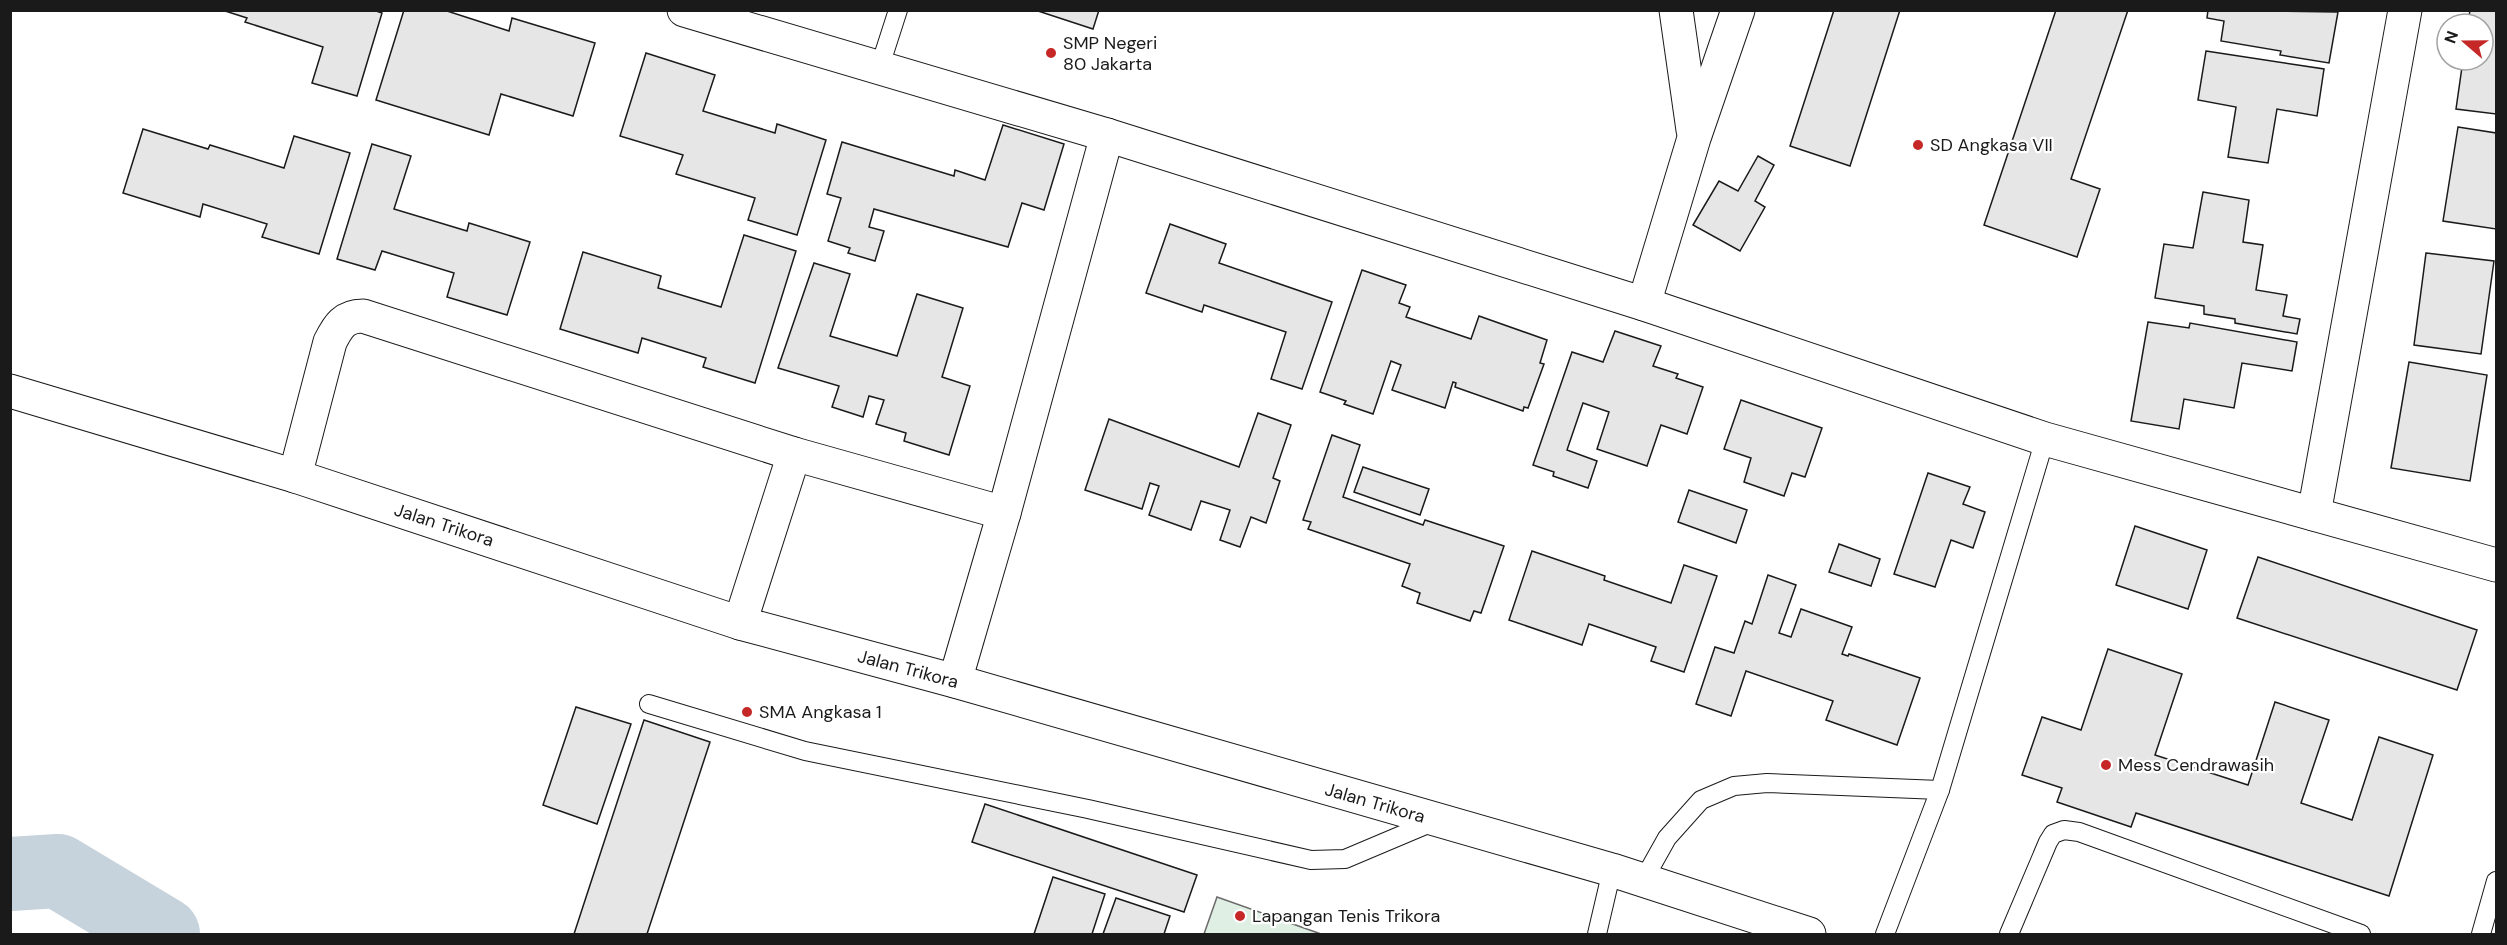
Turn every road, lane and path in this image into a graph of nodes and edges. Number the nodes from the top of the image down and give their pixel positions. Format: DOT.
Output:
graph roads {
  1 [pos="684,10"];
  2 [pos="898,10"];
  3 [pos="1676,10"];
  4 [pos="1738,10"];
  5 [pos="2405,10"];
  6 [pos="879,69"];
  7 [pos="1107,135"];
  8 [pos="1694,138"];
  9 [pos="1644,304"];
  10 [pos="10,391"];
  11 [pos="2045,439"];
  12 [pos="794,454"];
  13 [pos="295,476"];
  14 [pos="1004,513"];
  15 [pos="2314,514"];
  16 [pos="2496,565"];
  17 [pos="740,623"];
  18 [pos="955,681"];
  19 [pos="650,704"];
  20 [pos="1940,790"];
  21 [pos="1436,821"];
  22 [pos="1612,870"];
  23 [pos="1644,879"];
  24 [pos="2496,881"];
  25 [pos="1597,934"];
  26 [pos="1809,934"];
  27 [pos="1885,934"];
  28 [pos="2009,934"];
  29 [pos="2361,934"];
  30 [pos="2481,934"];
  1 -- 6 [label="street"];
  2 -- 6 [label="lane"];
  3 -- 8 [label="street"];
  4 -- 8 [label="street"];
  5 -- 15 [label="street"];
  6 -- 7 [label="street"];
  7 -- 9 [label="street"];
  7 -- 14 [label="street"];
  8 -- 9 [label="street"];
  9 -- 11 [label="street"];
  10 -- 13 [label="street, Jalan Trikora"];
  11 -- 15 [label="street"];
  11 -- 20 [label="lane"];
  12 -- 13 [label="street"];
  12 -- 14 [label="street"];
  12 -- 17 [label="street"];
  13 -- 17 [label="street, Jalan Trikora"];
  14 -- 18 [label="street"];
  15 -- 16 [label="street"];
  17 -- 18 [label="street, Jalan Trikora"];
  18 -- 21 [label="street, Jalan Trikora"];
  19 -- 21 [label="lane"];
  20 -- 23 [label="lane"];
  20 -- 27 [label="lane"];
  21 -- 22 [label="street, Jalan Trikora"];
  22 -- 23 [label="street, Jalan Trikora"];
  22 -- 25 [label="lane"];
  23 -- 26 [label="street, Jalan Trikora"];
  24 -- 30 [label="lane"];
  28 -- 29 [label="lane"];
}
